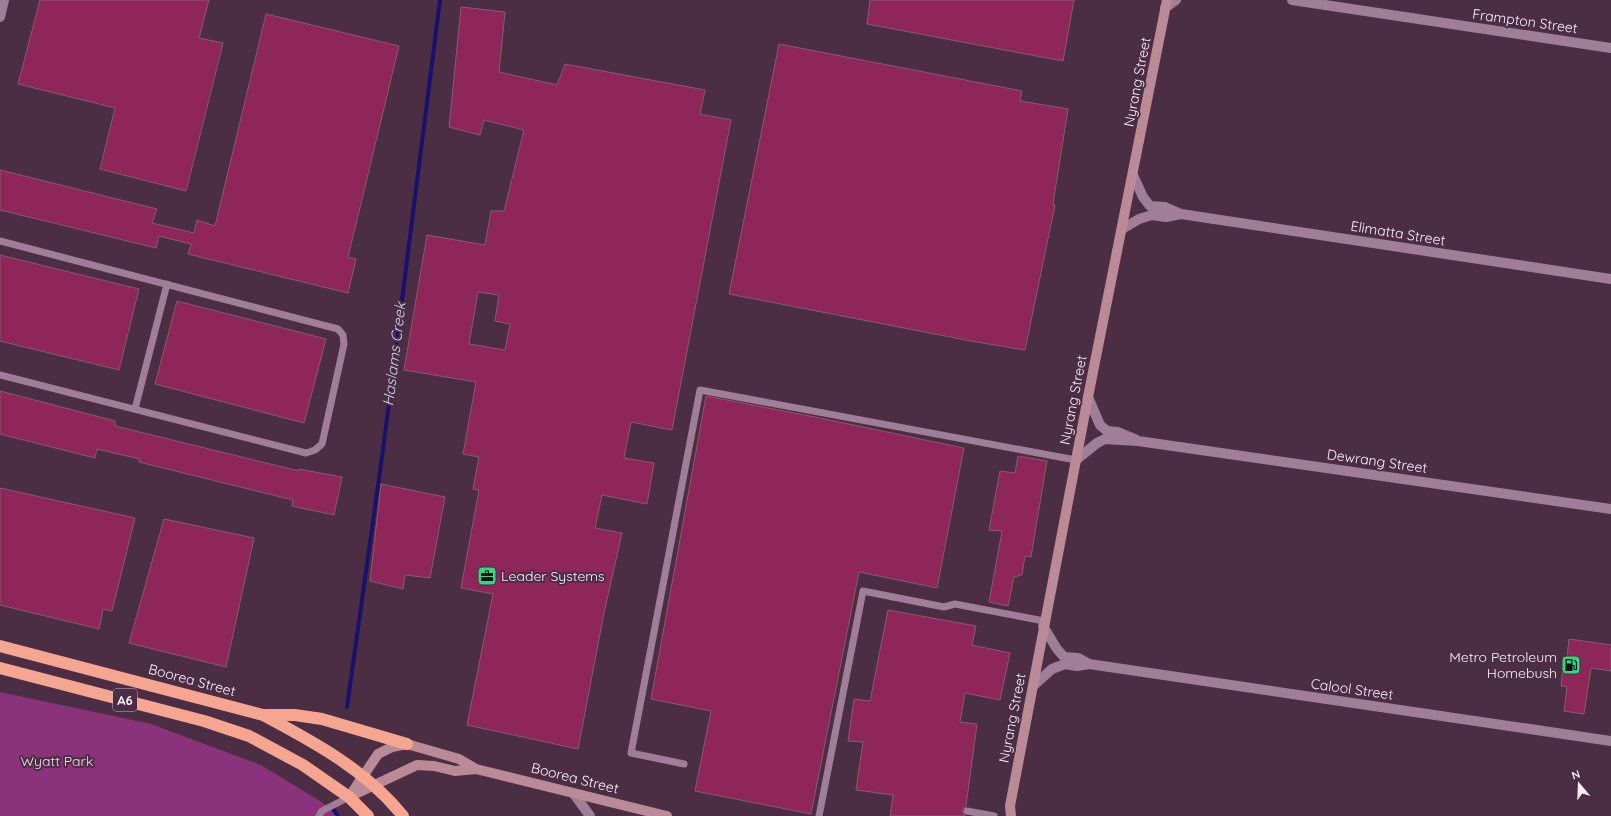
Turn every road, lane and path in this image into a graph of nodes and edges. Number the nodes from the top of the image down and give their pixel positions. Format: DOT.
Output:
graph roads {
  1 [pos="4,0"];
  2 [pos="1176,0"];
  3 [pos="1292,0"];
  4 [pos="1166,4"];
  5 [pos="0,17"];
  6 [pos="1611,48"];
  7 [pos="1133,175"];
  8 [pos="1181,214"];
  9 [pos="1122,229"];
  10 [pos="0,240"];
  11 [pos="1611,279"];
  12 [pos="167,284"];
  13 [pos="0,374"];
  14 [pos="1088,397"];
  15 [pos="135,409"];
  16 [pos="1138,441"];
  17 [pos="1076,460"];
  18 [pos="1611,509"];
  19 [pos="1044,624"];
  20 [pos="0,646"];
  21 [pos="1089,664"];
  22 [pos="1,670"];
  23 [pos="1033,686"];
  24 [pos="263,715"];
  25 [pos="1611,741"];
  26 [pos="407,744"];
  27 [pos="684,764"];
  28 [pos="476,769"];
  29 [pos="363,776"];
  30 [pos="375,786"];
  31 [pos="574,794"];
  32 [pos="349,797"];
  33 [pos="967,811"];
  34 [pos="1010,811"];
  35 [pos="652,814"];
  36 [pos="319,816"];
  37 [pos="368,816"];
  38 [pos="403,816"];
  39 [pos="590,816"];
  40 [pos="667,816"];
  41 [pos="819,816"];
  42 [pos="994,816"];
  43 [pos="1003,816"];
  1 -- 5 [label="street"];
  2 -- 4 [label="street"];
  3 -- 6 [label="street, Frampton Street"];
  4 -- 7 [label="street, Nyrang Street"];
  7 -- 8 [label="street, Elimatta Street"];
  7 -- 9 [label="street, Nyrang Street"];
  8 -- 9 [label="street, Elimatta Street"];
  8 -- 11 [label="street, Elimatta Street"];
  9 -- 14 [label="street, Nyrang Street"];
  10 -- 12 [label="lane"];
  12 -- 15 [label="lane"];
  12 -- 15 [label="lane"];
  13 -- 15 [label="lane"];
  14 -- 16 [label="street, Dewrang Street"];
  14 -- 17 [label="street, Nyrang Street"];
  16 -- 17 [label="street, Dewrang Street"];
  16 -- 18 [label="street, Dewrang Street"];
  17 -- 19 [label="street, Nyrang Street"];
  17 -- 27 [label="lane"];
  19 -- 21 [label="street, Calool Street"];
  19 -- 23 [label="street, Nyrang Street"];
  19 -- 41 [label="lane"];
  20 -- 24 [label="highway, Boorea Street / A6"];
  21 -- 23 [label="street, Calool Street"];
  21 -- 25 [label="street, Calool Street"];
  22 -- 32 [label="highway, A6"];
  23 -- 34 [label="street, Nyrang Street"];
  24 -- 26 [label="highway"];
  24 -- 29 [label="highway, Boorea Street / A6"];
  26 -- 28 [label="street, Boorea Street"];
  26 -- 29 [label="street"];
  28 -- 30 [label="street, Boorea Street"];
  28 -- 31 [label="street, Boorea Street"];
  29 -- 30 [label="highway, Boorea Street / A6"];
  29 -- 32 [label="street"];
  30 -- 32 [label="street, Boorea Street"];
  30 -- 38 [label="highway, A6"];
  31 -- 35 [label="street, Boorea Street"];
  31 -- 39 [label="street"];
  32 -- 36 [label="lane"];
  32 -- 37 [label="highway, A6"];
  33 -- 42 [label="lane"];
  34 -- 43 [label="street, Nyrang Street"];
  35 -- 40 [label="street, Boorea Street"];
}
